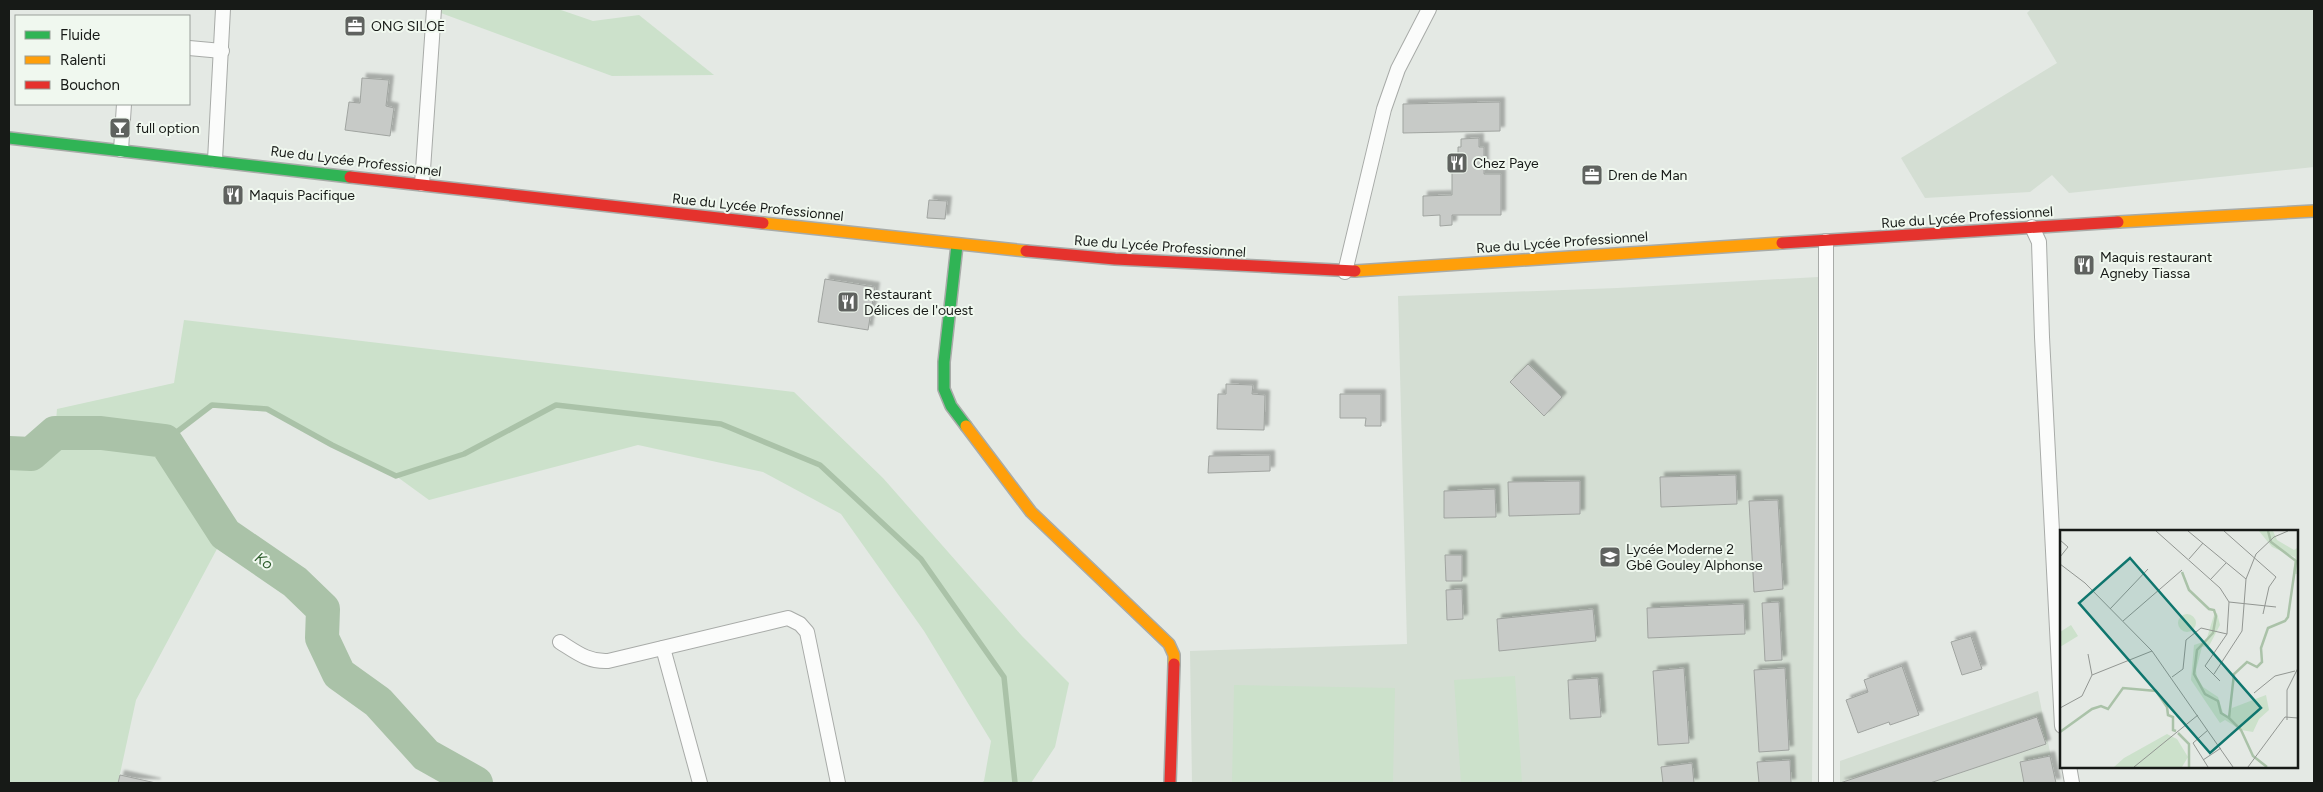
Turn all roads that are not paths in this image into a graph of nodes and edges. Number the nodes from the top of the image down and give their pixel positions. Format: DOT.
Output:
graph roads {
  1 [pos="223,9"];
  2 [pos="434,9"];
  3 [pos="1429,9"];
  4 [pos="190,48"];
  5 [pos="222,51"];
  6 [pos="124,105"];
  7 [pos="9,138"];
  8 [pos="121,150"];
  9 [pos="215,160"];
  10 [pos="422,184"];
  11 [pos="2314,211"];
  12 [pos="2039,227"];
  13 [pos="1826,240"];
  14 [pos="957,245"];
  15 [pos="1345,272"];
  16 [pos="560,642"];
  17 [pos="663,648"];
  18 [pos="2060,687"];
  19 [pos="2069,767"];
  20 [pos="700,783"];
  21 [pos="838,783"];
  22 [pos="1170,783"];
  23 [pos="1826,783"];
  24 [pos="2072,783"];
  1 -- 5 [label="street"];
  2 -- 10 [label="street"];
  3 -- 15 [label="street"];
  4 -- 5 [label="street"];
  5 -- 9 [label="street"];
  6 -- 8 [label="street"];
  7 -- 8 [label="main road, Rue du Lycée Professionnel"];
  8 -- 9 [label="main road, Rue du Lycée Professionnel"];
  9 -- 10 [label="main road, Rue du Lycée Professionnel"];
  10 -- 14 [label="main road, Rue du Lycée Professionnel"];
  11 -- 12 [label="main road, Rue du Lycée Professionnel"];
  12 -- 13 [label="main road, Rue du Lycée Professionnel"];
  12 -- 18 [label="street"];
  13 -- 15 [label="main road, Rue du Lycée Professionnel"];
  13 -- 23 [label="street"];
  14 -- 15 [label="main road, Rue du Lycée Professionnel"];
  14 -- 22 [label="main road"];
  16 -- 17 [label="street"];
  17 -- 20 [label="street"];
  17 -- 21 [label="street"];
  19 -- 24 [label="street"];
}
